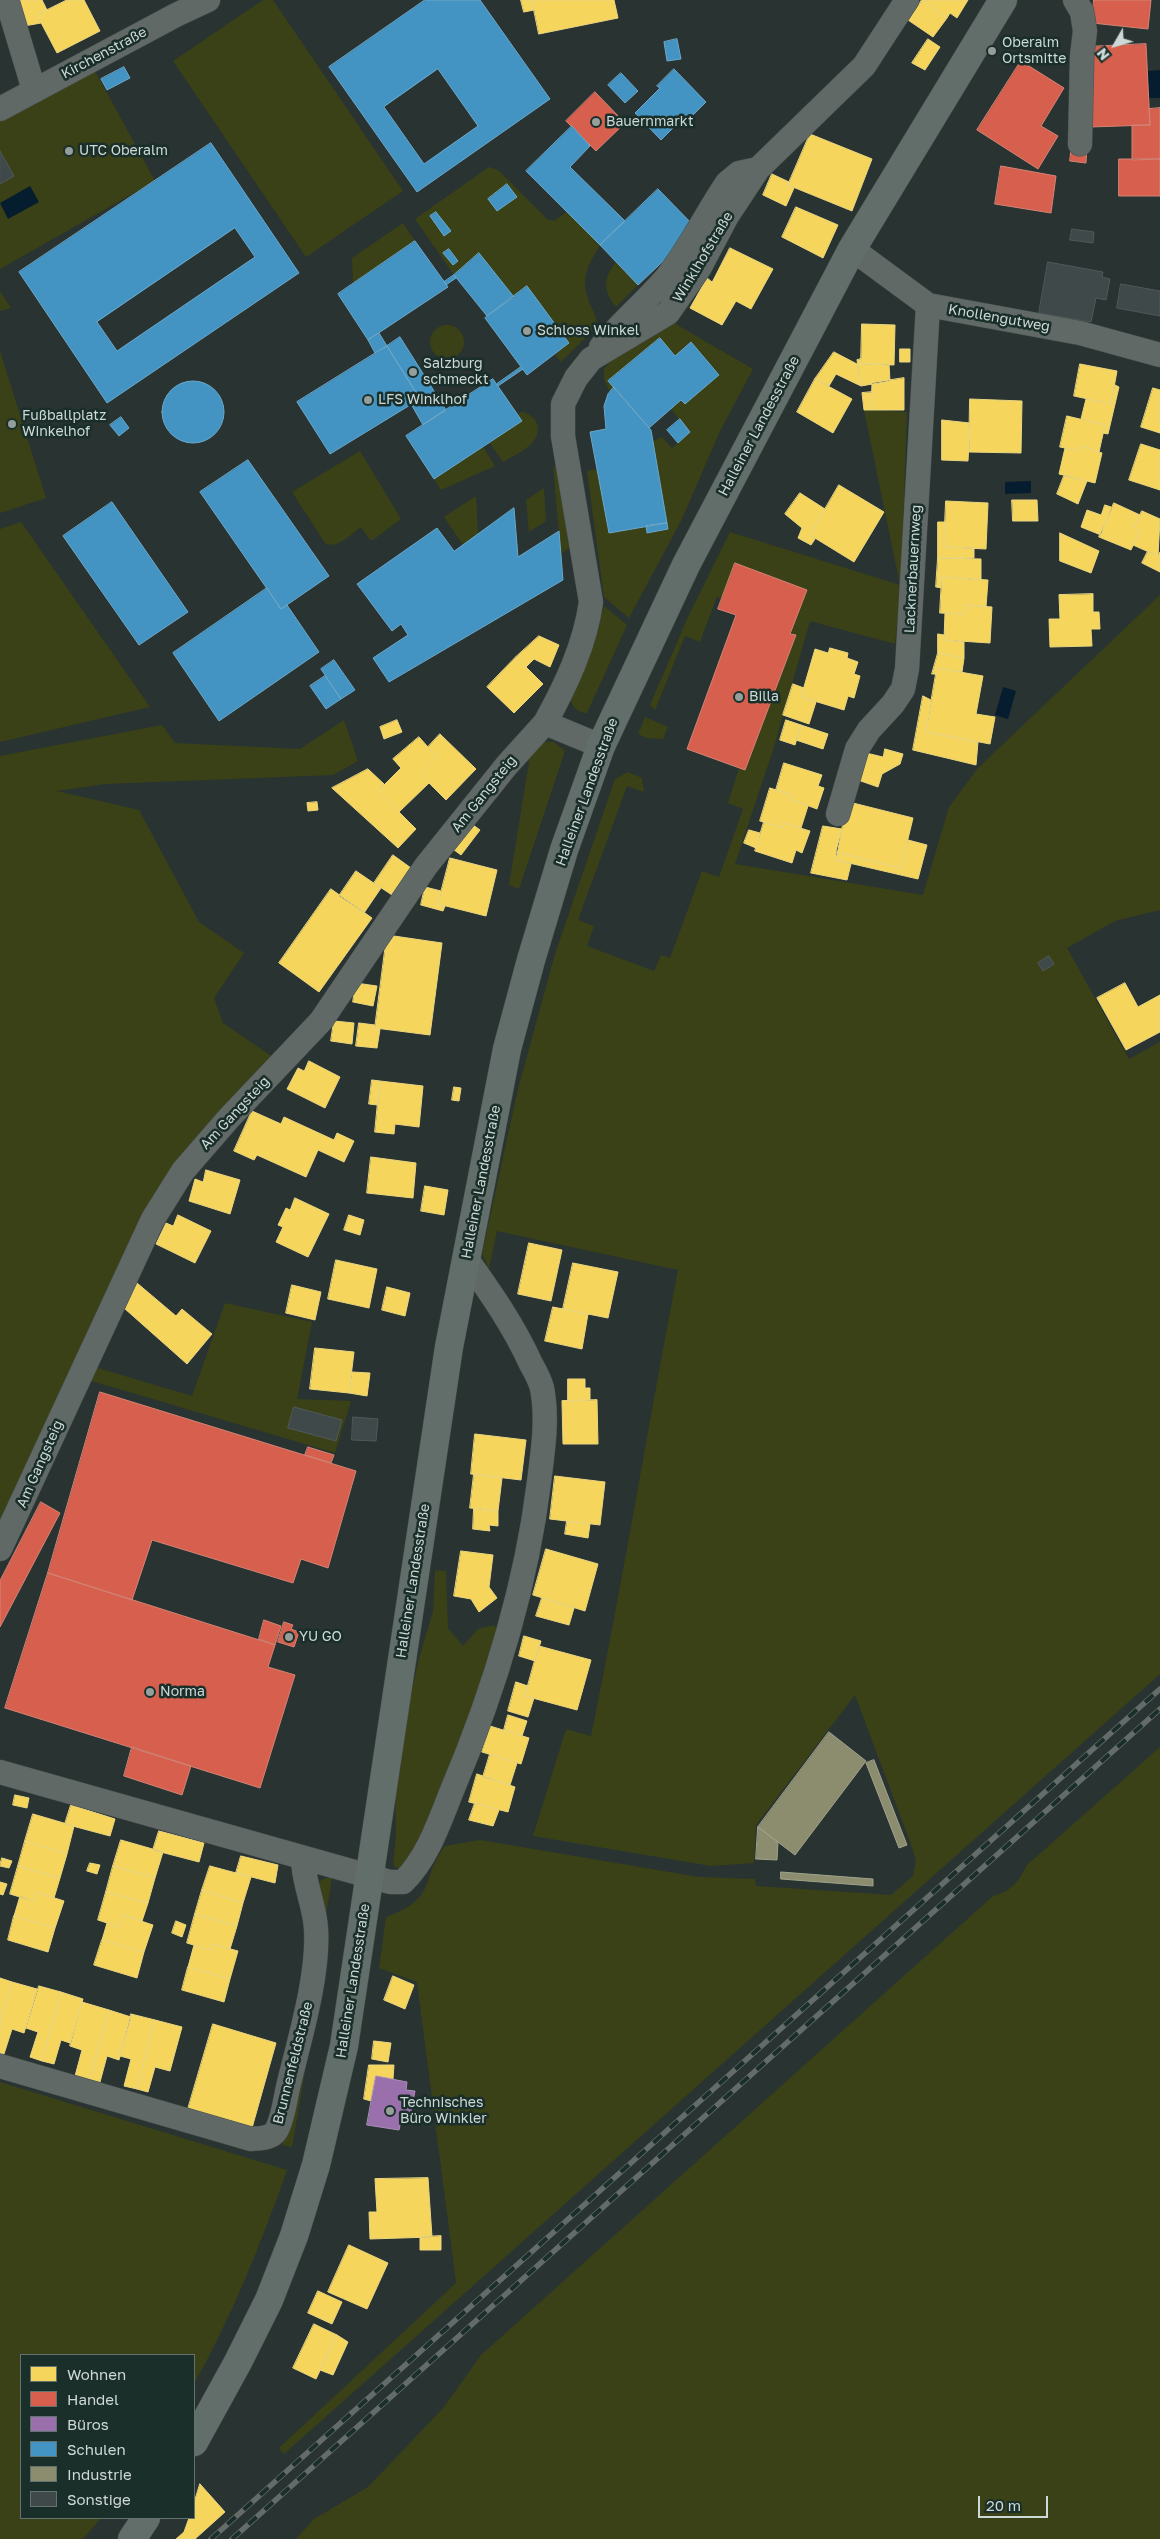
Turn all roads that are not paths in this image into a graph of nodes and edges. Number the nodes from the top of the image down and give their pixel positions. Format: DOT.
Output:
graph roads {
  1 [pos="7,0"];
  2 [pos="208,0"];
  3 [pos="907,0"];
  4 [pos="1003,0"];
  5 [pos="1075,0"];
  6 [pos="34,90"];
  7 [pos="0,109"];
  8 [pos="1080,144"];
  9 [pos="852,249"];
  10 [pos="928,305"];
  11 [pos="1160,355"];
  12 [pos="545,723"];
  13 [pos="601,746"];
  14 [pos="838,814"];
  15 [pos="466,1258"];
  16 [pos="0,1549"];
  17 [pos="0,1772"];
  18 [pos="303,1858"];
  19 [pos="370,1874"];
  20 [pos="0,2066"];
  21 [pos="195,2440"];
  22 [pos="145,2519"];
  23 [pos="132,2539"];
  1 -- 6 [label="street"];
  2 -- 6 [label="street, Kirchenstraße"];
  3 -- 12 [label="street, Winklhofstraße"];
  4 -- 9 [label="main road, Halleiner Landesstraße"];
  5 -- 8 [label="street"];
  6 -- 7 [label="street, Kirchenstraße"];
  9 -- 10 [label="street, Knollengutweg"];
  9 -- 13 [label="main road, Halleiner Landesstraße"];
  10 -- 11 [label="street, Knollengutweg"];
  10 -- 14 [label="street, Lacknerbauernweg"];
  12 -- 13 [label="street"];
  12 -- 16 [label="street, Am Gangsteig"];
  13 -- 15 [label="main road, Halleiner Landesstraße"];
  15 -- 19 [label="main road, Halleiner Landesstraße"];
  15 -- 19 [label="street"];
  17 -- 18 [label="street"];
  18 -- 19 [label="street"];
  18 -- 20 [label="street, Brunnenfeldstraße"];
  19 -- 21 [label="main road, Halleiner Landesstraße"];
  22 -- 23 [label="main road"];
}
